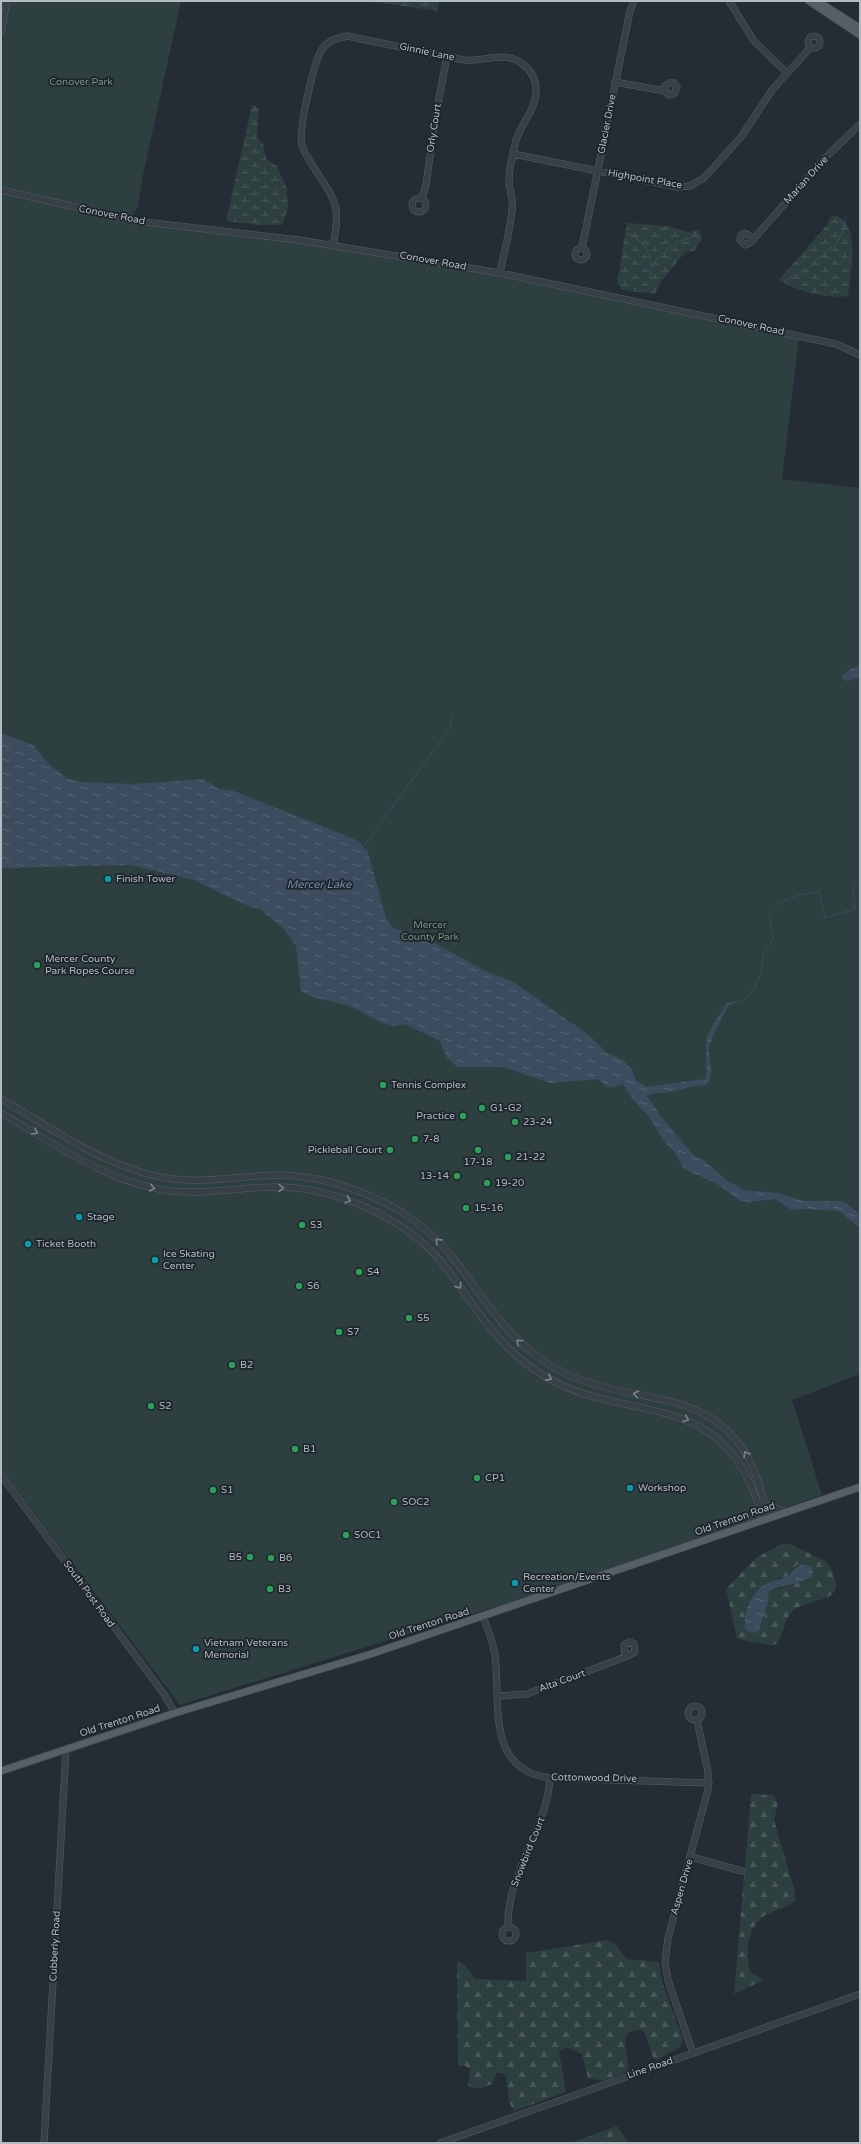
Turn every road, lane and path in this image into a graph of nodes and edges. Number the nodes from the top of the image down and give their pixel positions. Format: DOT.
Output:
graph roads {
  1 [pos="7,1"];
  2 [pos="729,1"];
  3 [pos="809,1"];
  4 [pos="818,1"];
  5 [pos="631,2"];
  6 [pos="860,28"];
  7 [pos="1,32"];
  8 [pos="860,35"];
  9 [pos="811,47"];
  10 [pos="447,56"];
  11 [pos="787,73"];
  12 [pos="615,82"];
  13 [pos="665,91"];
  14 [pos="860,124"];
  15 [pos="513,154"];
  16 [pos="597,171"];
  17 [pos="1,190"];
  18 [pos="422,199"];
  19 [pos="754,238"];
  20 [pos="333,244"];
  21 [pos="582,248"];
  22 [pos="500,273"];
  23 [pos="860,355"];
  24 [pos="1,1099"];
  25 [pos="1,1113"];
  26 [pos="77,1142"];
  27 [pos="71,1153"];
  28 [pos="241,1178"];
  29 [pos="242,1190"];
  30 [pos="662,1400"];
  31 [pos="660,1411"];
  32 [pos="1,1475"];
  33 [pos="860,1487"];
  34 [pos="762,1503"];
  35 [pos="788,1512"];
  36 [pos="767,1519"];
  37 [pos="748,1525"];
  38 [pos="483,1617"];
  39 [pos="625,1658"];
  40 [pos="498,1696"];
  41 [pos="175,1713"];
  42 [pos="696,1720"];
  43 [pos="66,1749"];
  44 [pos="1,1771"];
  45 [pos="550,1778"];
  46 [pos="709,1783"];
  47 [pos="691,1857"];
  48 [pos="742,1871"];
  49 [pos="508,1927"];
  50 [pos="860,1994"];
  51 [pos="693,2053"];
  52 [pos="458,2140"];
  53 [pos="44,2143"];
  54 [pos="440,2143"];
  1 -- 7 [label="street"];
  2 -- 11 [label="street"];
  3 -- 8 [label="main road"];
  4 -- 6 [label="main road"];
  5 -- 12 [label="street, Glacier Drive"];
  9 -- 11 [label="street, Highpoint Place"];
  10 -- 15 [label="street, Ginnie Lane"];
  10 -- 18 [label="street, Orly Court"];
  10 -- 20 [label="street, Ginnie Lane"];
  11 -- 16 [label="street, Highpoint Place"];
  12 -- 13 [label="street"];
  12 -- 16 [label="street, Glacier Drive"];
  14 -- 19 [label="street, Marian Drive"];
  15 -- 16 [label="street, Highpoint Place"];
  15 -- 22 [label="street, Ginnie Lane"];
  16 -- 21 [label="street, Glacier Drive"];
  17 -- 20 [label="street, Conover Road"];
  20 -- 22 [label="street, Conover Road"];
  22 -- 23 [label="street, Conover Road"];
  24 -- 26 [label="street"];
  25 -- 27 [label="street, one-way"];
  26 -- 27 [label="street"];
  26 -- 28 [label="street"];
  27 -- 29 [label="street, one-way"];
  28 -- 29 [label="street"];
  30 -- 28 [label="street, one-way"];
  29 -- 31 [label="street, one-way"];
  30 -- 31 [label="street"];
  34 -- 30 [label="street, one-way"];
  31 -- 34 [label="street, one-way"];
  32 -- 41 [label="street, South Post Road"];
  33 -- 35 [label="main road, Old Trenton Road"];
  34 -- 35 [label="street"];
  34 -- 36 [label="street"];
  34 -- 37 [label="street"];
  35 -- 36 [label="main road, Old Trenton Road"];
  36 -- 37 [label="main road, Old Trenton Road"];
  37 -- 38 [label="main road, Old Trenton Road"];
  38 -- 40 [label="street, Cottonwood Drive"];
  38 -- 41 [label="main road, Old Trenton Road"];
  39 -- 40 [label="street, Alta Court"];
  40 -- 45 [label="street, Cottonwood Drive"];
  41 -- 43 [label="main road, Old Trenton Road"];
  42 -- 46 [label="street, Aspen Drive"];
  43 -- 44 [label="main road, Old Trenton Road"];
  43 -- 53 [label="street, Cubberly Road"];
  45 -- 46 [label="street, Cottonwood Drive"];
  45 -- 49 [label="street, Snowbird Court"];
  46 -- 47 [label="street, Aspen Drive"];
  47 -- 48 [label="street"];
  47 -- 51 [label="street, Aspen Drive"];
  50 -- 51 [label="street, Line Road"];
  51 -- 52 [label="street, Line Road"];
  52 -- 54 [label="street, Line Road"];
}
